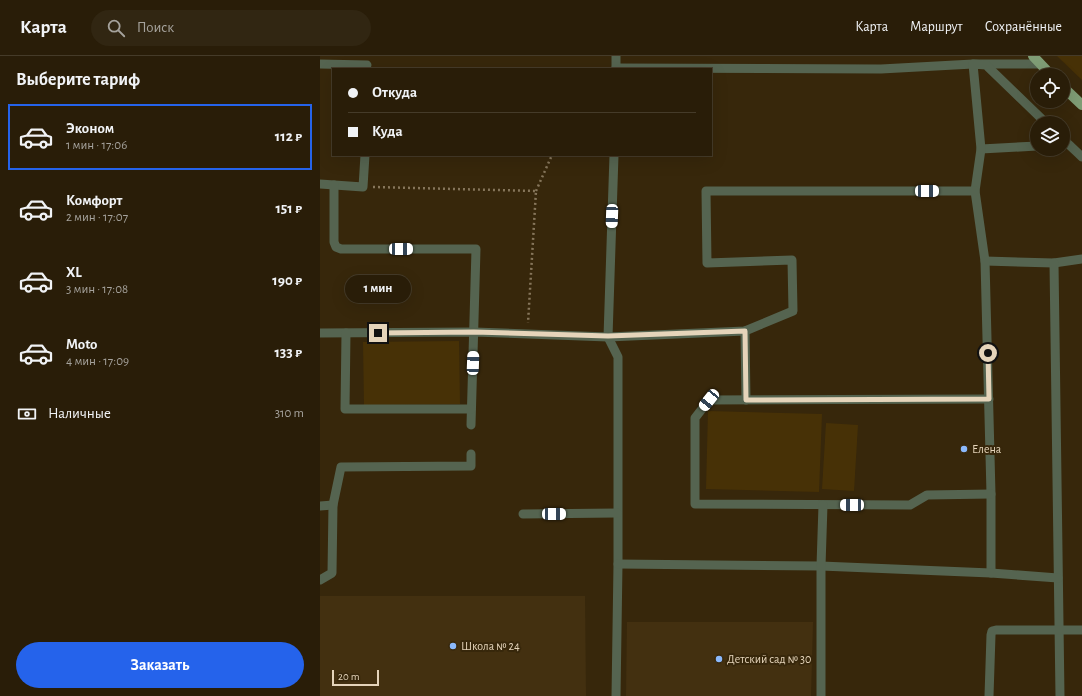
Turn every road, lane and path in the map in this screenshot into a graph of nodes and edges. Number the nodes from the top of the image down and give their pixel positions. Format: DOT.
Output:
graph roads {
  1 [pos="616,56"];
  2 [pos="1033,56"];
  3 [pos="367,63"];
  4 [pos="320,64"];
  5 [pos="973,64"];
  6 [pos="1040,64"];
  7 [pos="986,65"];
  8 [pos="616,68"];
  9 [pos="1044,68"];
  10 [pos="712,69"];
  11 [pos="1070,94"];
  12 [pos="1082,106"];
  13 [pos="1039,116"];
  14 [pos="1030,146"];
  15 [pos="1070,148"];
  16 [pos="981,149"];
  17 [pos="365,156"];
  18 [pos="552,156"];
  19 [pos="614,156"];
  20 [pos="1082,157"];
  21 [pos="320,184"];
  22 [pos="334,185"];
  23 [pos="363,186"];
  24 [pos="536,191"];
  25 [pos="975,191"];
  26 [pos="1082,259"];
  27 [pos="985,261"];
  28 [pos="1054,263"];
  29 [pos="745,331"];
  30 [pos="474,332"];
  31 [pos="320,333"];
  32 [pos="346,333"];
  33 [pos="527,335"];
  34 [pos="608,336"];
  35 [pos="989,399"];
  36 [pos="746,400"];
  37 [pos="471,409"];
  38 [pos="471,425"];
  39 [pos="471,454"];
  40 [pos="991,494"];
  41 [pos="333,505"];
  42 [pos="824,505"];
  43 [pos="320,506"];
  44 [pos="618,513"];
  45 [pos="522,514"];
  46 [pos="618,564"];
  47 [pos="821,566"];
  48 [pos="991,573"];
  49 [pos="1058,578"];
  50 [pos="320,580"];
  51 [pos="1082,630"];
  52 [pos="1059,631"];
  53 [pos="616,696"];
  54 [pos="820,696"];
  55 [pos="989,696"];
  56 [pos="1060,696"];
  1 -- 8 [label="lane"];
  2 -- 6 [label="main road"];
  3 -- 4 [label="lane"];
  5 -- 7 [label="lane"];
  5 -- 10 [label="lane"];
  5 -- 16 [label="lane"];
  6 -- 7 [label="lane"];
  6 -- 9 [label="main road"];
  7 -- 13 [label="lane"];
  11 -- 12 [label="main road"];
  14 -- 16 [label="lane"];
  15 -- 20 [label="lane"];
  16 -- 25 [label="lane"];
  17 -- 23 [label="lane"];
  18 -- 24 [label="path"];
  19 -- 34 [label="lane"];
  21 -- 22 [label="lane"];
  22 -- 23 [label="lane"];
  22 -- 30 [label="lane"];
  23 -- 24 [label="path"];
  24 -- 33 [label="path"];
  25 -- 27 [label="lane"];
  25 -- 29 [label="lane"];
  26 -- 28 [label="lane"];
  27 -- 28 [label="lane"];
  27 -- 35 [label="lane"];
  28 -- 49 [label="lane"];
  29 -- 34 [label="lane"];
  29 -- 36 [label="lane"];
  30 -- 32 [label="lane"];
  30 -- 33 [label="lane"];
  30 -- 37 [label="lane"];
  31 -- 32 [label="lane"];
  32 -- 37 [label="lane"];
  33 -- 34 [label="lane"];
  34 -- 44 [label="lane"];
  35 -- 36 [label="lane"];
  35 -- 40 [label="lane"];
  36 -- 42 [label="lane"];
  37 -- 38 [label="lane"];
  39 -- 41 [label="lane"];
  40 -- 42 [label="lane"];
  40 -- 48 [label="lane"];
  41 -- 43 [label="lane"];
  41 -- 50 [label="lane"];
  42 -- 47 [label="lane"];
  44 -- 45 [label="lane"];
  44 -- 46 [label="lane"];
  46 -- 47 [label="lane"];
  46 -- 53 [label="lane"];
  47 -- 48 [label="lane"];
  47 -- 54 [label="lane"];
  48 -- 49 [label="lane"];
  49 -- 52 [label="lane"];
  51 -- 52 [label="lane"];
  52 -- 55 [label="lane"];
  52 -- 56 [label="lane"];
}
